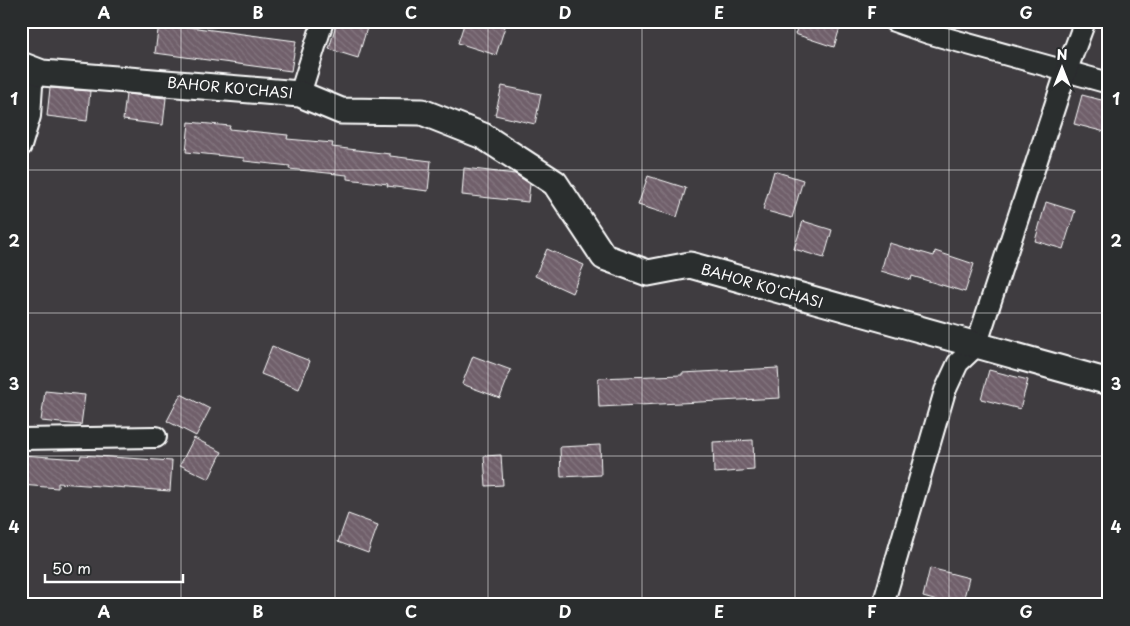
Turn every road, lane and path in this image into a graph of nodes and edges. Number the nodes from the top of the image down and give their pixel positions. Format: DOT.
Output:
graph roads {
  1 [pos="323,21"];
  2 [pos="894,21"];
  3 [pos="1086,21"];
  4 [pos="27,68"];
  5 [pos="1066,72"];
  6 [pos="1109,83"];
  7 [pos="300,94"];
  8 [pos="21,146"];
  9 [pos="976,346"];
  10 [pos="1109,382"];
  11 [pos="156,437"];
  12 [pos="21,438"];
  13 [pos="885,604"];
  1 -- 7 [label="street"];
  2 -- 5 [label="street"];
  3 -- 5 [label="street"];
  4 -- 7 [label="street, BAHOR KO'CHASI"];
  4 -- 8 [label="street"];
  5 -- 6 [label="street"];
  5 -- 9 [label="street"];
  7 -- 9 [label="street, BAHOR KO'CHASI"];
  9 -- 10 [label="street, BAHOR KO'CHASI"];
  9 -- 13 [label="street"];
  11 -- 12 [label="street"];
}
